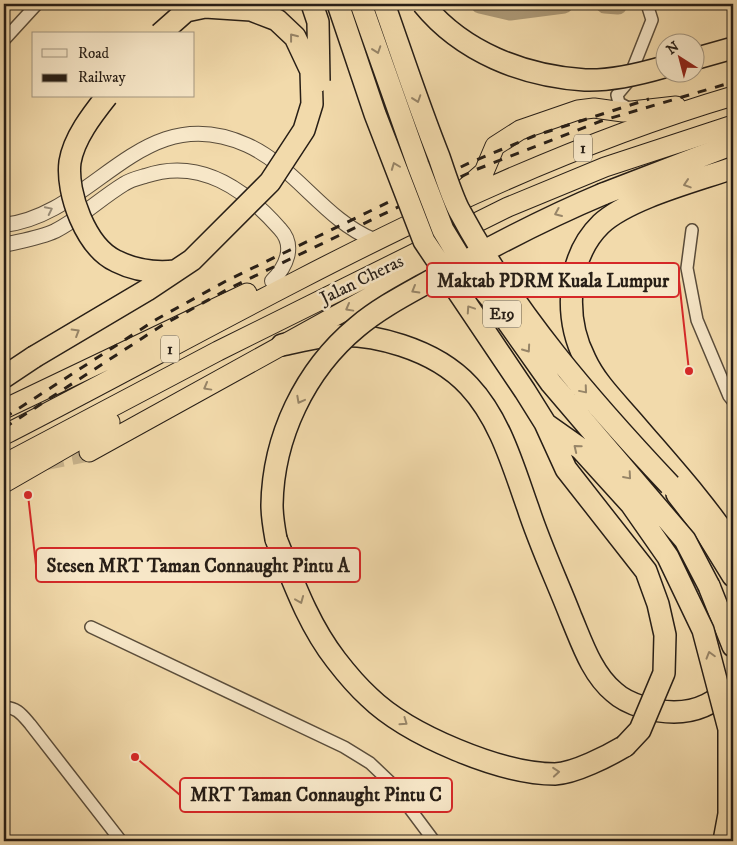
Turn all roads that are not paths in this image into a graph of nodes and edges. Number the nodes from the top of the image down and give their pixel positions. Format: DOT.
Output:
graph roads {
  1 [pos="37,4"];
  2 [pos="312,4"];
  3 [pos="338,4"];
  4 [pos="361,4"];
  5 [pos="384,4"];
  6 [pos="423,4"];
  7 [pos="647,4"];
  8 [pos="162,32"];
  9 [pos="4,40"];
  10 [pos="733,48"];
  11 [pos="704,56"];
  12 [pos="654,69"];
  13 [pos="627,83"];
  14 [pos="729,97"];
  15 [pos="106,98"];
  16 [pos="578,110"];
  17 [pos="634,111"];
  18 [pos="733,125"];
  19 [pos="733,144"];
  20 [pos="733,168"];
  21 [pos="508,207"];
  22 [pos="437,213"];
  23 [pos="4,225"];
  24 [pos="692,230"];
  25 [pos="374,240"];
  26 [pos="4,245"];
  27 [pos="334,260"];
  28 [pos="272,281"];
  29 [pos="282,345"];
  30 [pos="4,377"];
  31 [pos="160,384"];
  32 [pos="733,401"];
  33 [pos="4,409"];
  34 [pos="545,423"];
  35 [pos="4,435"];
  36 [pos="89,452"];
  37 [pos="4,464"];
  38 [pos="4,483"];
  39 [pos="733,546"];
  40 [pos="733,576"];
  41 [pos="92,626"];
  42 [pos="733,646"];
  43 [pos="733,684"];
  44 [pos="4,708"];
  45 [pos="121,841"];
  46 [pos="434,841"];
  47 [pos="724,841"];
  1 -- 9 [label="street"];
  2 -- 15 [label="highway, bridge"];
  34 -- 3 [label="highway, E19, one-way, bridge"];
  4 -- 42 [label="highway, E19, one-way, bridge"];
  5 -- 40 [label="highway, one-way, bridge"];
  6 -- 12 [label="highway, bridge"];
  7 -- 13 [label="street"];
  30 -- 8 [label="highway, one-way, bridge"];
  10 -- 11 [label="highway"];
  13 -- 16 [label="street"];
  13 -- 17 [label="street"];
  14 -- 17 [label="highway"];
  14 -- 22 [label="highway, Jalan Cheras / 1"];
  16 -- 17 [label="highway"];
  16 -- 22 [label="highway"];
  18 -- 21 [label="highway, Jalan Cheras / 1"];
  19 -- 34 [label="highway, one-way, bridge"];
  20 -- 39 [label="highway, one-way"];
  21 -- 29 [label="highway, one-way"];
  21 -- 31 [label="highway, Jalan Cheras / 1"];
  22 -- 25 [label="highway, Jalan Cheras / 1"];
  23 -- 25 [label="street, one-way"];
  24 -- 32 [label="street"];
  25 -- 27 [label="highway, Jalan Cheras / 1"];
  26 -- 28 [label="street"];
  27 -- 28 [label="highway"];
  27 -- 35 [label="highway, Jalan Cheras / 1"];
  28 -- 33 [label="highway"];
  29 -- 36 [label="highway, one-way"];
  29 -- 43 [label="highway"];
  31 -- 37 [label="highway, Jalan Cheras / 1"];
  31 -- 38 [label="highway"];
  47 -- 34 [label="highway, E19, one-way, bridge"];
  41 -- 46 [label="street"];
  44 -- 45 [label="street"];
}
